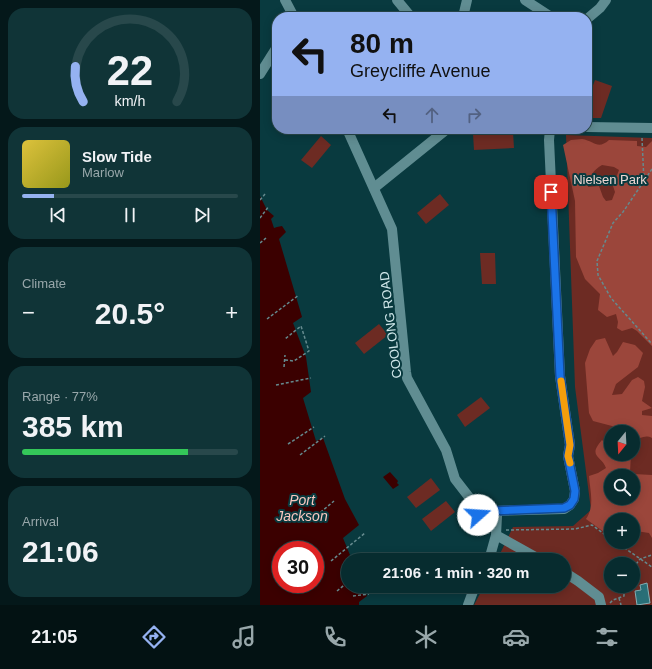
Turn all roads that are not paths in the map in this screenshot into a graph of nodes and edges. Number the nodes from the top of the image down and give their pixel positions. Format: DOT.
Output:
graph roads {
  1 [pos="286,0"];
  2 [pos="397,0"];
  3 [pos="467,0"];
  4 [pos="525,0"];
  5 [pos="606,0"];
  6 [pos="292,12"];
  7 [pos="407,12"];
  8 [pos="464,12"];
  9 [pos="543,12"];
  10 [pos="592,15"];
  11 [pos="272,55"];
  12 [pos="260,74"];
  13 [pos="592,127"];
  14 [pos="652,128"];
  15 [pos="348,134"];
  16 [pos="442,134"];
  17 [pos="550,134"];
  18 [pos="374,188"];
  19 [pos="492,514"];
  20 [pos="496,533"];
  21 [pos="491,553"];
  22 [pos="529,553"];
  23 [pos="571,576"];
  24 [pos="472,593"];
  25 [pos="468,605"];
  26 [pos="602,605"];
  1 -- 6 [label="street"];
  2 -- 7 [label="street"];
  3 -- 8 [label="street"];
  4 -- 9 [label="street"];
  5 -- 10 [label="street"];
  11 -- 12 [label="street"];
  13 -- 14 [label="street"];
  15 -- 18 [label="street, COOLONG ROAD"];
  16 -- 18 [label="street"];
  17 -- 19 [label="street"];
  18 -- 19 [label="street, COOLONG ROAD"];
  19 -- 20 [label="street"];
  20 -- 21 [label="street"];
  20 -- 22 [label="street"];
  23 -- 26 [label="street"];
  24 -- 25 [label="street"];
}
